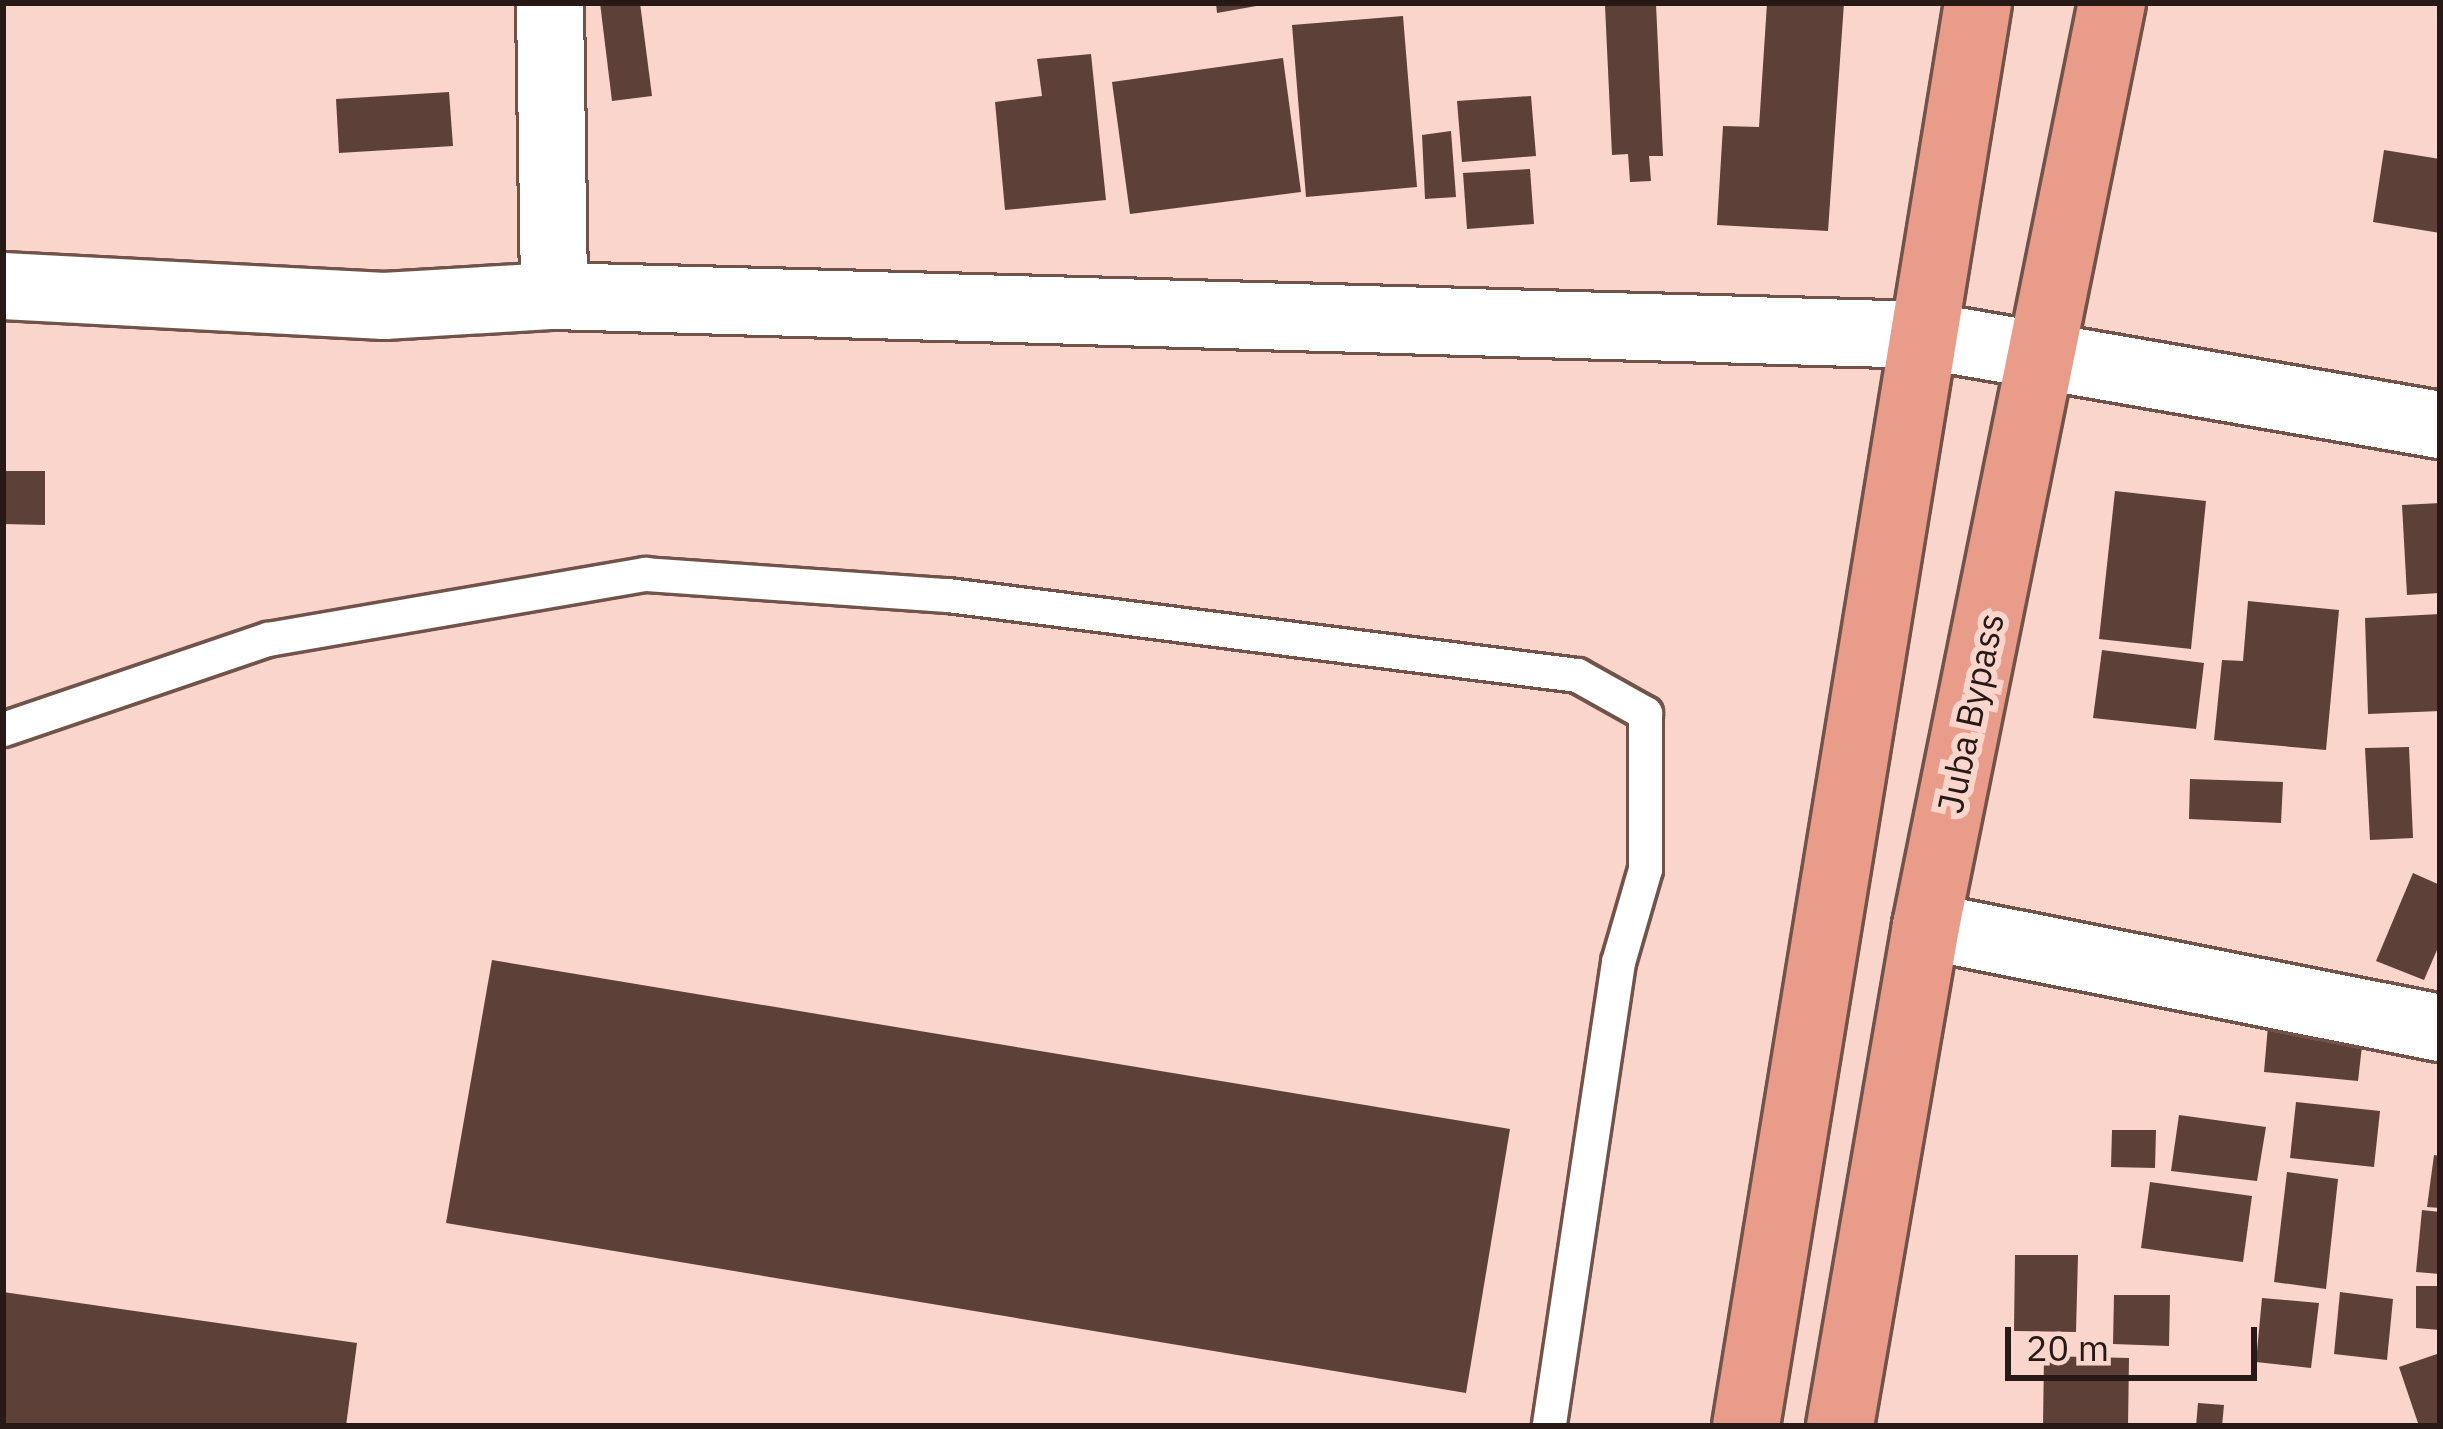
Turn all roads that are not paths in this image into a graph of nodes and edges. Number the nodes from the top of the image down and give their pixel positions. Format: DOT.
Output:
graph roads {
  1 [pos="550,3"];
  2 [pos="1978,3"];
  3 [pos="2113,3"];
  4 [pos="3,286"];
  5 [pos="554,296"];
  6 [pos="1922,335"];
  7 [pos="2044,356"];
  8 [pos="2440,425"];
  9 [pos="3,729"];
  10 [pos="1926,926"];
  11 [pos="2440,1028"];
  12 [pos="1549,1426"];
  13 [pos="1746,1426"];
  14 [pos="1840,1426"];
  1 -- 5 [label="street"];
  2 -- 6 [label="main road"];
  3 -- 7 [label="main road, Juba Bypass"];
  4 -- 5 [label="street"];
  5 -- 6 [label="street"];
  6 -- 7 [label="street"];
  6 -- 13 [label="main road"];
  7 -- 8 [label="street"];
  7 -- 10 [label="main road, Juba Bypass"];
  9 -- 12 [label="lane"];
  10 -- 11 [label="street"];
  10 -- 14 [label="main road, Juba Bypass"];
}
